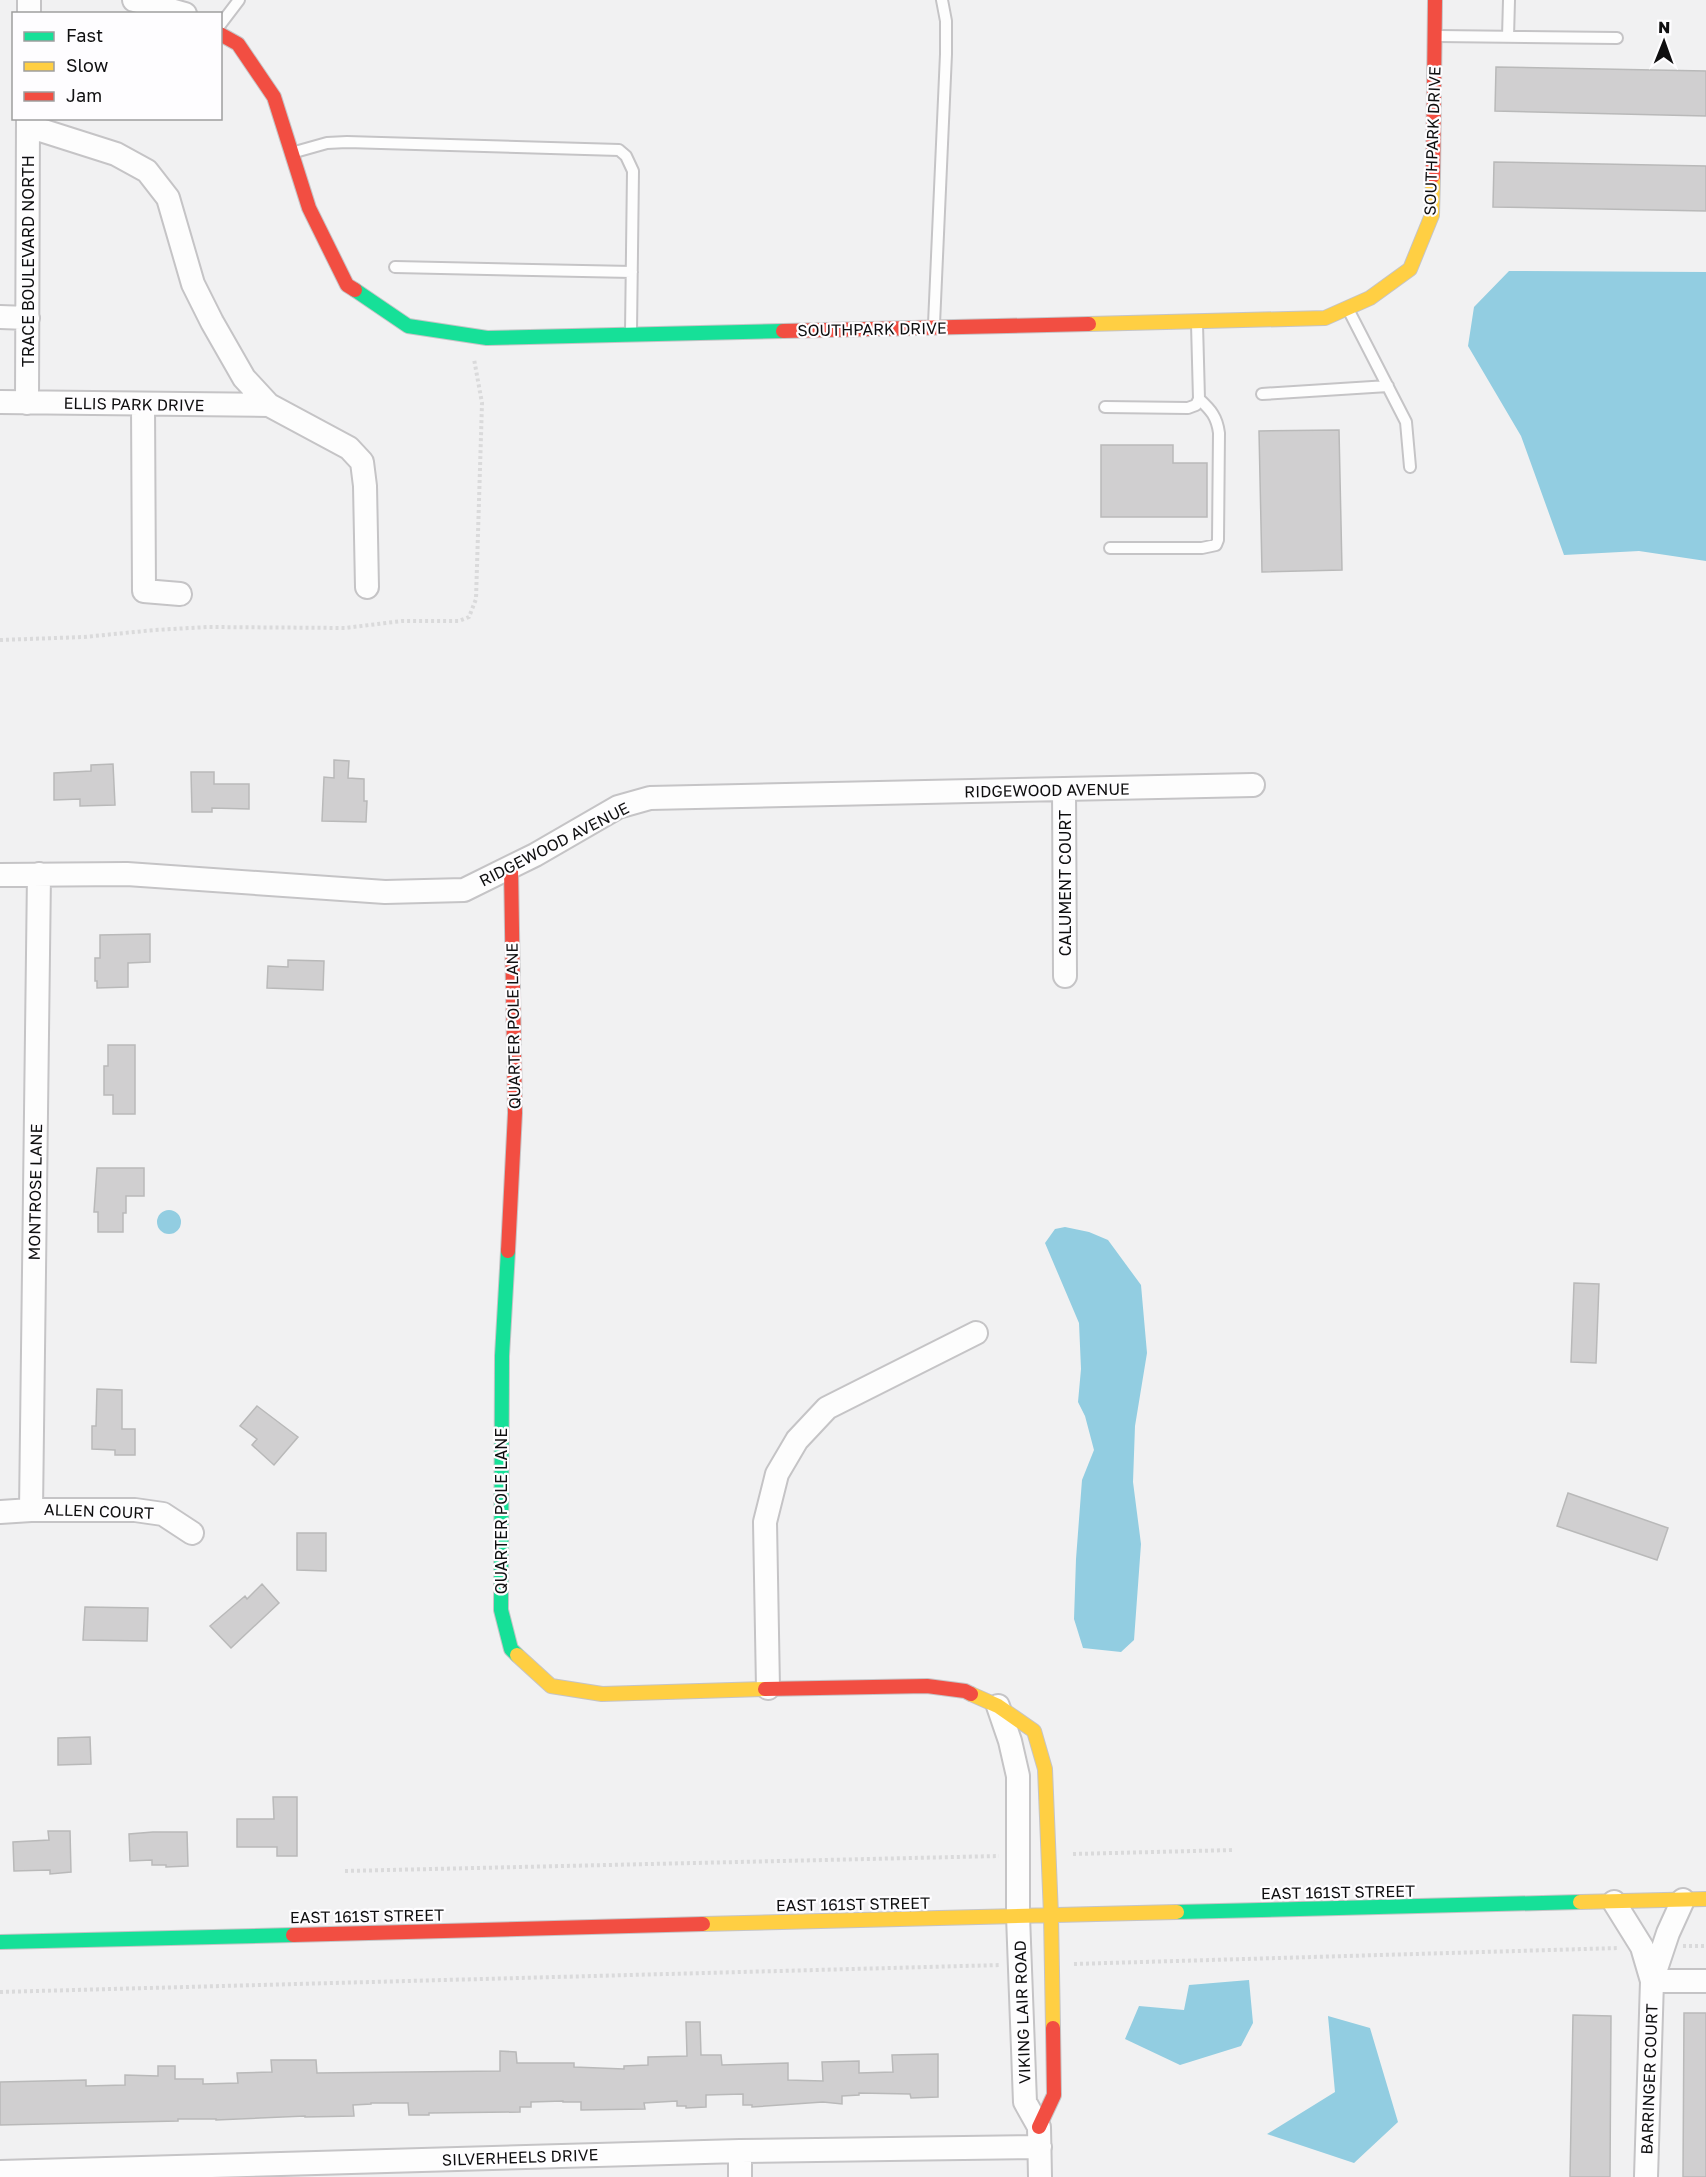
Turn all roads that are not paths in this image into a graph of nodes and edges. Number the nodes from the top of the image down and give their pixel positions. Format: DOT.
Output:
graph roads {
  1 [pos="134,0"];
  2 [pos="239,0"];
  3 [pos="942,0"];
  4 [pos="1435,0"];
  5 [pos="1509,0"];
  6 [pos="178,12"];
  7 [pos="222,22"];
  8 [pos="222,35"];
  9 [pos="1435,36"];
  10 [pos="1509,37"];
  11 [pos="1617,38"];
  12 [pos="28,122"];
  13 [pos="292,153"];
  14 [pos="395,267"];
  15 [pos="632,272"];
  16 [pos="1348,308"];
  17 [pos="0,317"];
  18 [pos="28,318"];
  19 [pos="1197,321"];
  20 [pos="934,327"];
  21 [pos="632,334"];
  22 [pos="1388,386"];
  23 [pos="1262,394"];
  24 [pos="1199,399"];
  25 [pos="0,402"];
  26 [pos="27,403"];
  27 [pos="143,404"];
  28 [pos="269,405"];
  29 [pos="1105,407"];
  30 [pos="1410,466"];
  31 [pos="1110,548"];
  32 [pos="367,587"];
  33 [pos="180,594"];
  34 [pos="1252,785"];
  35 [pos="1064,789"];
  36 [pos="510,868"];
  37 [pos="39,874"];
  38 [pos="0,875"];
  39 [pos="1065,976"];
  40 [pos="976,1333"];
  41 [pos="31,1510"];
  42 [pos="0,1512"];
  43 [pos="192,1533"];
  44 [pos="768,1688"];
  45 [pos="998,1706"];
  46 [pos="1706,1899"];
  47 [pos="1683,1900"];
  48 [pos="1614,1902"];
  49 [pos="1018,1916"];
  50 [pos="1051,1916"];
  51 [pos="0,1942"];
  52 [pos="1653,1947"];
  53 [pos="1652,1981"];
  54 [pos="1706,1981"];
  55 [pos="1039,2137"];
  56 [pos="740,2151"];
  57 [pos="468,2168"];
  58 [pos="0,2172"];
  59 [pos="740,2177"];
  60 [pos="1040,2177"];
  61 [pos="1646,2177"];
  1 -- 6 [label="street"];
  2 -- 7 [label="lane"];
  3 -- 20 [label="lane"];
  4 -- 9 [label="street, SOUTHPARK DRIVE"];
  5 -- 10 [label="lane"];
  8 -- 13 [label="street, SOUTHPARK DRIVE"];
  9 -- 10 [label="lane"];
  9 -- 16 [label="street, SOUTHPARK DRIVE"];
  10 -- 11 [label="lane"];
  12 -- 18 [label="street, TRACE BOULEVARD NORTH"];
  12 -- 28 [label="street"];
  13 -- 15 [label="lane"];
  13 -- 21 [label="street, SOUTHPARK DRIVE"];
  14 -- 15 [label="lane"];
  15 -- 21 [label="lane"];
  16 -- 19 [label="street, SOUTHPARK DRIVE"];
  16 -- 22 [label="lane"];
  17 -- 18 [label="street"];
  18 -- 26 [label="street, TRACE BOULEVARD NORTH"];
  19 -- 20 [label="street, SOUTHPARK DRIVE"];
  19 -- 24 [label="lane"];
  20 -- 21 [label="street, SOUTHPARK DRIVE"];
  22 -- 23 [label="lane"];
  22 -- 30 [label="lane"];
  24 -- 29 [label="lane"];
  24 -- 31 [label="lane"];
  25 -- 26 [label="street, ELLIS PARK DRIVE"];
  26 -- 27 [label="street, ELLIS PARK DRIVE"];
  27 -- 28 [label="street, ELLIS PARK DRIVE"];
  27 -- 33 [label="street"];
  28 -- 32 [label="street"];
  34 -- 35 [label="street, RIDGEWOOD AVENUE"];
  35 -- 36 [label="street, RIDGEWOOD AVENUE"];
  35 -- 39 [label="street, CALUMENT COURT"];
  36 -- 37 [label="street, RIDGEWOOD AVENUE"];
  36 -- 44 [label="street, QUARTER POLE LANE"];
  37 -- 38 [label="street, RIDGEWOOD AVENUE"];
  37 -- 41 [label="street, MONTROSE LANE"];
  40 -- 44 [label="street"];
  41 -- 42 [label="street, ALLEN COURT"];
  41 -- 43 [label="street, ALLEN COURT"];
  44 -- 45 [label="street, QUARTER POLE LANE"];
  45 -- 49 [label="street"];
  45 -- 50 [label="street, QUARTER POLE LANE"];
  46 -- 47 [label="street, EAST 161ST STREET"];
  47 -- 48 [label="street, EAST 161ST STREET"];
  47 -- 52 [label="street"];
  48 -- 50 [label="street, EAST 161ST STREET"];
  48 -- 52 [label="street, BARRINGER COURT"];
  49 -- 50 [label="street, EAST 161ST STREET"];
  49 -- 51 [label="street, EAST 161ST STREET"];
  49 -- 55 [label="street, VIKING LAIR ROAD"];
  50 -- 55 [label="street, QUARTER POLE LANE"];
  52 -- 53 [label="street, BARRINGER COURT"];
  53 -- 54 [label="street"];
  53 -- 61 [label="street, BARRINGER COURT"];
  55 -- 56 [label="street, SILVERHEELS DRIVE"];
  55 -- 60 [label="street"];
  56 -- 57 [label="street, SILVERHEELS DRIVE"];
  56 -- 59 [label="street"];
  57 -- 58 [label="street, SILVERHEELS DRIVE"];
}
